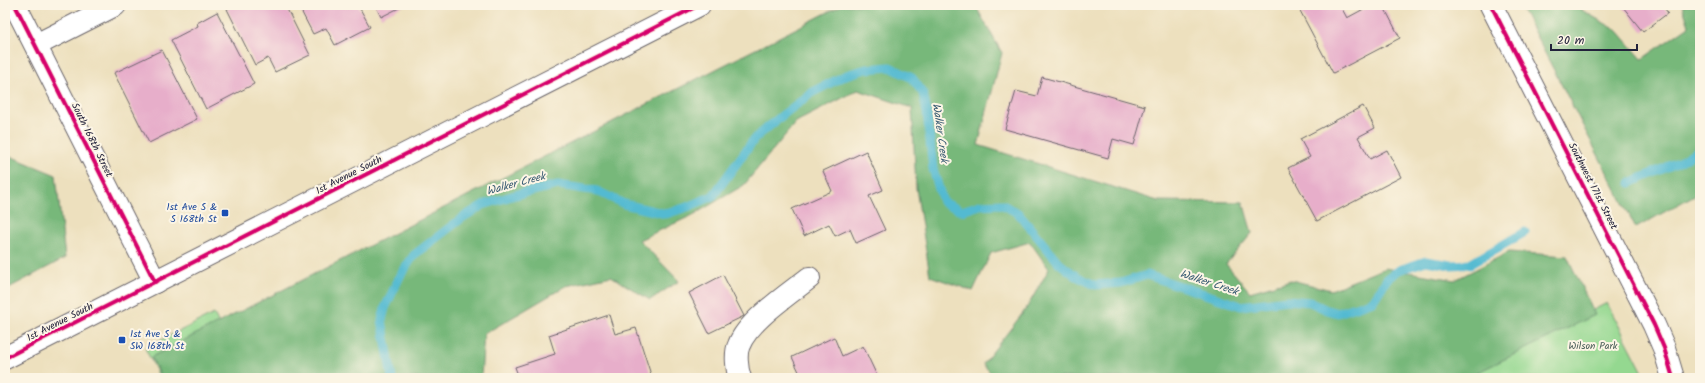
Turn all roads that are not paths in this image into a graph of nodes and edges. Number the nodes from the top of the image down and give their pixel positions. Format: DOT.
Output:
graph roads {
  1 [pos="15,5"];
  2 [pos="115,5"];
  3 [pos="699,5"];
  4 [pos="1491,5"];
  5 [pos="36,45"];
  6 [pos="809,278"];
  7 [pos="155,282"];
  8 [pos="5,358"];
  9 [pos="740,378"];
  10 [pos="1673,378"];
  1 -- 5 [label="street, South 168th Street"];
  2 -- 5 [label="street"];
  3 -- 7 [label="street, 1st Avenue South"];
  4 -- 10 [label="street, Southwest 171st Street"];
  5 -- 7 [label="street, South 168th Street"];
  6 -- 9 [label="street"];
  7 -- 8 [label="street, 1st Avenue South"];
}
